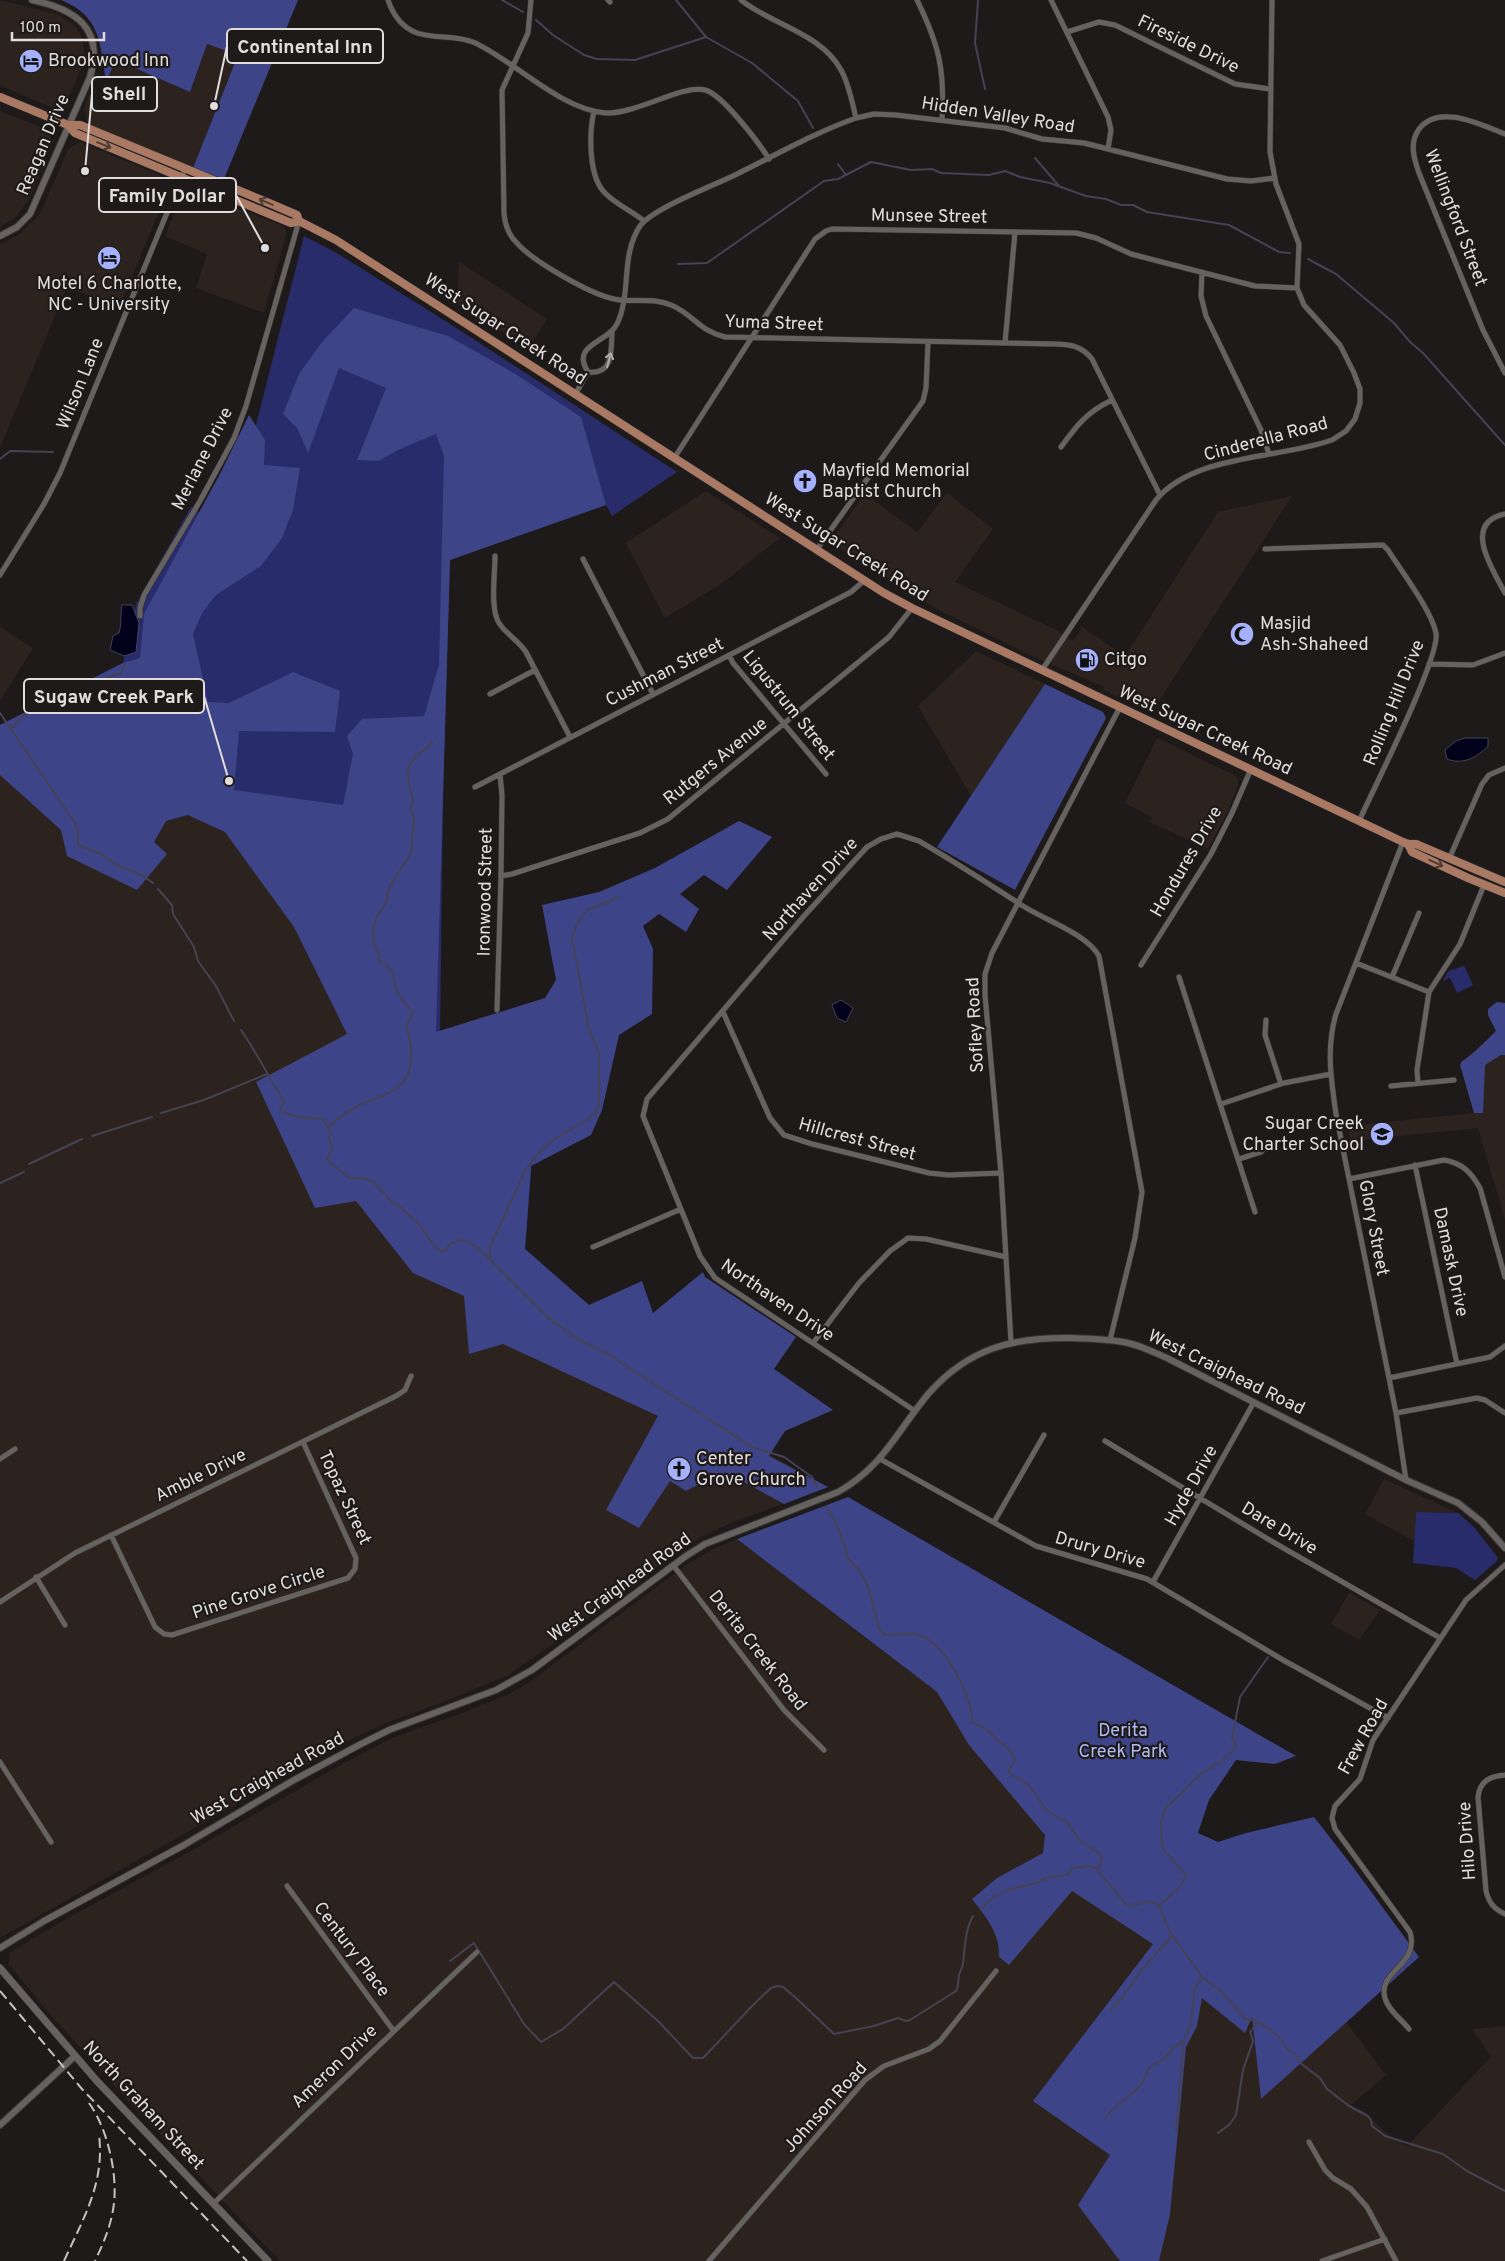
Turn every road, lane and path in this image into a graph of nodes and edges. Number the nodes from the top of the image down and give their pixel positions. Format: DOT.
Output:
graph roads {
  1 [pos="32,0"];
  2 [pos="388,0"];
  3 [pos="531,0"];
  4 [pos="740,0"];
  5 [pos="917,0"];
  6 [pos="1051,0"];
  7 [pos="1272,0"];
  8 [pos="1066,32"];
  9 [pos="512,66"];
  10 [pos="1270,89"];
  11 [pos="0,97"];
  12 [pos="594,111"];
  13 [pos="856,118"];
  14 [pos="942,120"];
  15 [pos="68,125"];
  16 [pos="1505,134"];
  17 [pos="1108,149"];
  18 [pos="769,158"];
  19 [pos="185,169"];
  20 [pos="181,178"];
  21 [pos="1275,178"];
  22 [pos="299,221"];
  23 [pos="644,221"];
  24 [pos="1015,232"];
  25 [pos="0,236"];
  26 [pos="1202,272"];
  27 [pos="1297,288"];
  28 [pos="624,300"];
  29 [pos="612,332"];
  30 [pos="751,339"];
  31 [pos="928,342"];
  32 [pos="1005,343"];
  33 [pos="588,372"];
  34 [pos="1505,373"];
  35 [pos="576,394"];
  36 [pos="1112,400"];
  37 [pos="1061,447"];
  38 [pos="1269,454"];
  39 [pos="675,457"];
  40 [pos="1160,496"];
  41 [pos="1505,514"];
  42 [pos="817,549"];
  43 [pos="1265,549"];
  44 [pos="495,556"];
  45 [pos="583,559"];
  46 [pos="0,575"];
  47 [pos="865,580"];
  48 [pos="1505,593"];
  49 [pos="912,608"];
  50 [pos="140,616"];
  51 [pos="1505,653"];
  52 [pos="729,655"];
  53 [pos="1429,664"];
  54 [pos="534,670"];
  55 [pos="1042,670"];
  56 [pos="490,694"];
  57 [pos="653,694"];
  58 [pos="1120,707"];
  59 [pos="785,724"];
  60 [pos="570,737"];
  61 [pos="1505,768"];
  62 [pos="1251,769"];
  63 [pos="500,774"];
  64 [pos="826,774"];
  65 [pos="475,787"];
  66 [pos="1359,821"];
  67 [pos="1406,843"];
  68 [pos="1449,859"];
  69 [pos="501,876"];
  70 [pos="1505,882"];
  71 [pos="1484,885"];
  72 [pos="1505,893"];
  73 [pos="1018,903"];
  74 [pos="1419,913"];
  75 [pos="1356,963"];
  76 [pos="1141,965"];
  77 [pos="1179,977"];
  78 [pos="1392,978"];
  79 [pos="1429,992"];
  80 [pos="497,1010"];
  81 [pos="723,1012"];
  82 [pos="1266,1020"];
  83 [pos="1331,1074"];
  84 [pos="1454,1080"];
  85 [pos="1418,1083"];
  86 [pos="1281,1084"];
  87 [pos="1391,1086"];
  88 [pos="1221,1104"];
  89 [pos="1270,1142"];
  90 [pos="1239,1159"];
  91 [pos="1415,1165"];
  92 [pos="1000,1172"];
  93 [pos="1349,1179"];
  94 [pos="681,1209"];
  95 [pos="1255,1212"];
  96 [pos="593,1247"];
  97 [pos="1006,1257"];
  98 [pos="1505,1277"];
  99 [pos="1110,1340"];
  100 [pos="1011,1342"];
  101 [pos="813,1343"];
  102 [pos="1505,1346"];
  103 [pos="1457,1364"];
  104 [pos="411,1376"];
  105 [pos="1389,1378"];
  106 [pos="1254,1402"];
  107 [pos="916,1411"];
  108 [pos="1396,1413"];
  109 [pos="1505,1413"];
  110 [pos="1044,1435"];
  111 [pos="1105,1441"];
  112 [pos="303,1442"];
  113 [pos="15,1449"];
  114 [pos="0,1459"];
  115 [pos="880,1459"];
  116 [pos="1406,1480"];
  117 [pos="1200,1498"];
  118 [pos="994,1522"];
  119 [pos="111,1535"];
  120 [pos="1505,1548"];
  121 [pos="674,1565"];
  122 [pos="1505,1565"];
  123 [pos="356,1567"];
  124 [pos="36,1577"];
  125 [pos="1153,1582"];
  126 [pos="0,1602"];
  127 [pos="65,1625"];
  128 [pos="1440,1638"];
  129 [pos="1388,1718"];
  130 [pos="824,1750"];
  131 [pos="0,1762"];
  132 [pos="1505,1775"];
  133 [pos="51,1842"];
  134 [pos="287,1886"];
  135 [pos="1505,1914"];
  136 [pos="0,1948"];
  137 [pos="477,1952"];
  138 [pos="0,1968"];
  139 [pos="996,1971"];
  140 [pos="1409,2029"];
  141 [pos="394,2030"];
  142 [pos="75,2056"];
  143 [pos="0,2125"];
  144 [pos="1309,2142"];
  145 [pos="213,2204"];
  146 [pos="1385,2239"];
  147 [pos="268,2261"];
  148 [pos="709,2261"];
  149 [pos="1322,2261"];
  150 [pos="1396,2261"];
  1 -- 15 [label="street, Reagan Drive"];
  2 -- 9 [label="street"];
  3 -- 9 [label="street, Yuma Street"];
  4 -- 13 [label="street"];
  5 -- 14 [label="street"];
  6 -- 8 [label="street"];
  7 -- 10 [label="street"];
  8 -- 10 [label="street, Fireside Drive"];
  8 -- 17 [label="street"];
  9 -- 12 [label="street"];
  9 -- 28 [label="street, Yuma Street"];
  10 -- 21 [label="street"];
  11 -- 15 [label="main road, West Sugar Creek Road"];
  12 -- 18 [label="street"];
  12 -- 23 [label="street"];
  13 -- 14 [label="street, Hidden Valley Road"];
  13 -- 18 [label="street, Hidden Valley Road"];
  14 -- 17 [label="street, Hidden Valley Road"];
  15 -- 19 [label="main road, West Sugar Creek Road"];
  15 -- 20 [label="main road, West Sugar Creek Road, one-way"];
  15 -- 25 [label="street, Reagan Drive"];
  16 -- 34 [label="street, Wellingford Street"];
  17 -- 21 [label="street, Hidden Valley Road"];
  18 -- 23 [label="street, Hidden Valley Road"];
  19 -- 20 [label="street, Wilson Lane"];
  22 -- 19 [label="main road, West Sugar Creek Road, one-way"];
  20 -- 22 [label="main road, West Sugar Creek Road"];
  20 -- 46 [label="street, Wilson Lane"];
  21 -- 27 [label="street"];
  22 -- 35 [label="main road, West Sugar Creek Road"];
  22 -- 50 [label="street, Merlane Drive"];
  23 -- 28 [label="street"];
  24 -- 26 [label="street, Munsee Street"];
  24 -- 30 [label="street, Munsee Street"];
  24 -- 32 [label="street"];
  26 -- 27 [label="street, Munsee Street"];
  26 -- 38 [label="street"];
  27 -- 38 [label="street, Cinderella Road"];
  28 -- 29 [label="street"];
  28 -- 30 [label="street, Yuma Street"];
  29 -- 33 [label="street"];
  33 -- 29 [label="street, one-way"];
  30 -- 31 [label="street, Yuma Street"];
  30 -- 39 [label="street, Munsee Street"];
  31 -- 32 [label="street, Yuma Street"];
  31 -- 42 [label="street"];
  32 -- 36 [label="street, Yuma Street"];
  33 -- 35 [label="street"];
  35 -- 39 [label="main road, West Sugar Creek Road"];
  36 -- 37 [label="street"];
  36 -- 40 [label="street, Yuma Street"];
  38 -- 40 [label="street, Cinderella Road"];
  39 -- 42 [label="main road, West Sugar Creek Road"];
  40 -- 55 [label="street, Cinderella Road"];
  41 -- 48 [label="street"];
  42 -- 47 [label="main road, West Sugar Creek Road"];
  43 -- 53 [label="street, Rolling Hill Drive"];
  44 -- 54 [label="street"];
  45 -- 57 [label="street"];
  47 -- 49 [label="main road, West Sugar Creek Road"];
  47 -- 52 [label="street, Cushman Street"];
  49 -- 55 [label="main road, West Sugar Creek Road"];
  49 -- 59 [label="street, Rutgers Avenue"];
  51 -- 53 [label="street"];
  52 -- 57 [label="street, Cushman Street"];
  52 -- 59 [label="street, Ligustrum Street"];
  53 -- 66 [label="street, Rolling Hill Drive"];
  54 -- 56 [label="street"];
  54 -- 60 [label="street"];
  55 -- 58 [label="main road, West Sugar Creek Road"];
  57 -- 60 [label="street, Cushman Street"];
  58 -- 62 [label="main road, West Sugar Creek Road"];
  58 -- 73 [label="street, Sofley Road"];
  59 -- 64 [label="street, Ligustrum Street"];
  59 -- 69 [label="street, Rutgers Avenue"];
  60 -- 63 [label="street, Cushman Street"];
  61 -- 68 [label="street"];
  62 -- 66 [label="main road, West Sugar Creek Road"];
  62 -- 76 [label="street, Hondures Drive"];
  63 -- 65 [label="street, Cushman Street"];
  63 -- 69 [label="street, Ironwood Street"];
  66 -- 67 [label="main road, West Sugar Creek Road"];
  67 -- 68 [label="main road, West Sugar Creek Road"];
  67 -- 71 [label="main road, West Sugar Creek Road, one-way"];
  67 -- 75 [label="street, Glory Street"];
  68 -- 70 [label="main road, West Sugar Creek Road"];
  69 -- 80 [label="street, Ironwood Street"];
  71 -- 72 [label="main road, West Sugar Creek Road"];
  71 -- 79 [label="street"];
  73 -- 81 [label="street, Northaven Drive"];
  73 -- 92 [label="street, Sofley Road"];
  73 -- 99 [label="street, Northaven Drive"];
  74 -- 78 [label="street"];
  75 -- 78 [label="street"];
  75 -- 83 [label="street, Glory Street"];
  77 -- 88 [label="street"];
  78 -- 79 [label="street"];
  79 -- 85 [label="street"];
  81 -- 92 [label="street, Hillcrest Street"];
  81 -- 94 [label="street, Northaven Drive"];
  82 -- 86 [label="street"];
  83 -- 86 [label="street"];
  83 -- 93 [label="street, Glory Street"];
  84 -- 85 [label="street"];
  85 -- 87 [label="street"];
  86 -- 88 [label="street"];
  88 -- 90 [label="street"];
  89 -- 90 [label="street"];
  90 -- 95 [label="street"];
  91 -- 93 [label="street"];
  91 -- 98 [label="street"];
  91 -- 103 [label="street, Damask Drive"];
  92 -- 97 [label="street, Sofley Road"];
  93 -- 105 [label="street, Glory Street"];
  94 -- 96 [label="street"];
  94 -- 101 [label="street, Northaven Drive"];
  97 -- 100 [label="street, Sofley Road"];
  97 -- 101 [label="street"];
  99 -- 100 [label="street, West Craighead Road"];
  99 -- 106 [label="street, West Craighead Road"];
  100 -- 107 [label="street, West Craighead Road"];
  101 -- 107 [label="street, Northaven Drive"];
  102 -- 103 [label="street"];
  103 -- 105 [label="street"];
  104 -- 112 [label="street, Amble Drive"];
  105 -- 108 [label="street, Glory Street"];
  106 -- 116 [label="street, West Craighead Road"];
  106 -- 117 [label="street, Hyde Drive"];
  107 -- 115 [label="street, West Craighead Road"];
  108 -- 109 [label="street"];
  108 -- 116 [label="street, Glory Street"];
  110 -- 118 [label="street"];
  111 -- 117 [label="street, Dare Drive"];
  112 -- 119 [label="street, Amble Drive"];
  112 -- 123 [label="street, Topaz Street"];
  113 -- 114 [label="street"];
  115 -- 118 [label="street, Drury Drive"];
  115 -- 121 [label="street, West Craighead Road"];
  116 -- 120 [label="street, West Craighead Road"];
  117 -- 125 [label="street, Hyde Drive"];
  117 -- 128 [label="street, Dare Drive"];
  118 -- 125 [label="street, Drury Drive"];
  119 -- 123 [label="street, Pine Grove Circle"];
  119 -- 124 [label="street, Amble Drive"];
  121 -- 130 [label="street, Derita Creek Road"];
  121 -- 136 [label="street, West Craighead Road"];
  122 -- 128 [label="street, Frew Road"];
  124 -- 126 [label="street, Amble Drive"];
  124 -- 127 [label="street"];
  125 -- 129 [label="street, Drury Drive"];
  128 -- 129 [label="street, Frew Road"];
  129 -- 140 [label="street, Frew Road"];
  131 -- 133 [label="street"];
  132 -- 135 [label="street, Hilo Drive"];
  134 -- 141 [label="street, Century Place"];
  137 -- 141 [label="street, Ameron Drive"];
  138 -- 142 [label="main road, North Graham Street"];
  139 -- 148 [label="street, Johnson Road"];
  141 -- 145 [label="street, Ameron Drive"];
  142 -- 143 [label="street"];
  142 -- 145 [label="main road, North Graham Street"];
  144 -- 146 [label="street"];
  145 -- 147 [label="main road, North Graham Street"];
  146 -- 149 [label="street"];
  146 -- 150 [label="street"];
}
